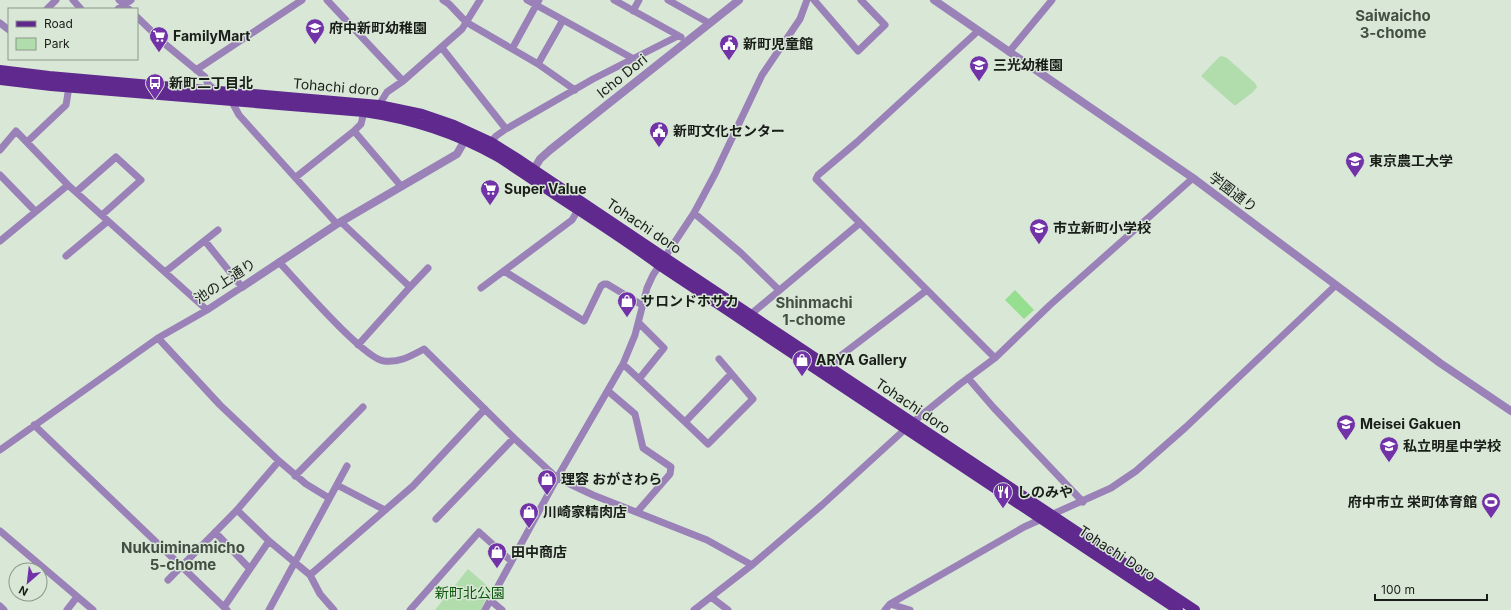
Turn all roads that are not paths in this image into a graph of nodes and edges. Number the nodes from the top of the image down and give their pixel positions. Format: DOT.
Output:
graph roads {
  1 [pos="56,0"];
  2 [pos="73,0"];
  3 [pos="131,0"];
  4 [pos="302,0"];
  5 [pos="327,0"];
  6 [pos="443,0"];
  7 [pos="480,0"];
  8 [pos="527,0"];
  9 [pos="614,0"];
  10 [pos="639,0"];
  11 [pos="668,0"];
  12 [pos="739,0"];
  13 [pos="807,0"];
  14 [pos="814,0"];
  15 [pos="862,0"];
  16 [pos="934,0"];
  17 [pos="1052,0"];
  18 [pos="537,2"];
  19 [pos="122,6"];
  20 [pos="48,8"];
  21 [pos="80,8"];
  22 [pos="633,11"];
  23 [pos="138,18"];
  24 [pos="563,20"];
  25 [pos="466,22"];
  26 [pos="0,23"];
  27 [pos="709,23"];
  28 [pos="8,29"];
  29 [pos="978,31"];
  30 [pos="678,36"];
  31 [pos="687,40"];
  32 [pos="442,48"];
  33 [pos="512,48"];
  34 [pos="1009,52"];
  35 [pos="632,58"];
  36 [pos="538,64"];
  37 [pos="0,70"];
  38 [pos="196,70"];
  39 [pos="0,80"];
  40 [pos="403,81"];
  41 [pos="69,87"];
  42 [pos="215,90"];
  43 [pos="575,90"];
  44 [pos="232,102"];
  45 [pos="379,104"];
  46 [pos="364,112"];
  47 [pos="506,129"];
  48 [pos="354,131"];
  49 [pos="465,140"];
  50 [pos="27,142"];
  51 [pos="491,142"];
  52 [pos="0,150"];
  53 [pos="534,168"];
  54 [pos="0,175"];
  55 [pos="296,177"];
  56 [pos="528,178"];
  57 [pos="1193,178"];
  58 [pos="68,185"];
  59 [pos="402,186"];
  60 [pos="76,192"];
  61 [pos="578,210"];
  62 [pos="35,211"];
  63 [pos="694,213"];
  64 [pos="105,218"];
  65 [pos="339,223"];
  66 [pos="860,223"];
  67 [pos="218,230"];
  68 [pos="0,241"];
  69 [pos="205,241"];
  70 [pos="66,256"];
  71 [pos="662,261"];
  72 [pos="279,262"];
  73 [pos="428,268"];
  74 [pos="504,271"];
  75 [pos="165,272"];
  76 [pos="1336,285"];
  77 [pos="242,287"];
  78 [pos="410,287"];
  79 [pos="481,288"];
  80 [pos="779,290"];
  81 [pos="927,290"];
  82 [pos="642,305"];
  83 [pos="207,310"];
  84 [pos="751,314"];
  85 [pos="639,323"];
  86 [pos="158,338"];
  87 [pos="358,345"];
  88 [pos="994,358"];
  89 [pos="719,359"];
  90 [pos="623,364"];
  91 [pos="830,368"];
  92 [pos="731,374"];
  93 [pos="968,378"];
  94 [pos="639,379"];
  95 [pos="608,391"];
  96 [pos="363,407"];
  97 [pos="486,409"];
  98 [pos="1511,411"];
  99 [pos="685,422"];
  100 [pos="34,425"];
  101 [pos="909,426"];
  102 [pos="514,438"];
  103 [pos="0,450"];
  104 [pos="279,462"];
  105 [pos="346,466"];
  106 [pos="295,476"];
  107 [pos="556,478"];
  108 [pos="336,485"];
  109 [pos="330,498"];
  110 [pos="1083,502"];
  111 [pos="237,510"];
  112 [pos="385,510"];
  113 [pos="637,512"];
  114 [pos="1052,515"];
  115 [pos="436,519"];
  116 [pos="1041,520"];
  117 [pos="0,531"];
  118 [pos="215,532"];
  119 [pos="269,541"];
  120 [pos="511,561"];
  121 [pos="295,562"];
  122 [pos="752,565"];
  123 [pos="181,566"];
  124 [pos="250,569"];
  125 [pos="310,575"];
  126 [pos="168,580"];
  127 [pos="712,596"];
  128 [pos="77,597"];
  129 [pos="490,600"];
  130 [pos="0,606"];
  131 [pos="888,607"];
  132 [pos="225,609"];
  133 [pos="4,610"];
  134 [pos="67,610"];
  135 [pos="93,610"];
  136 [pos="269,610"];
  137 [pos="334,610"];
  138 [pos="410,610"];
  139 [pos="486,610"];
  140 [pos="502,610"];
  141 [pos="694,610"];
  142 [pos="728,610"];
  143 [pos="910,610"];
  144 [pos="1178,610"];
  145 [pos="1195,610"];
  1 -- 20 [label="street"];
  2 -- 21 [label="street"];
  3 -- 19 [label="street"];
  4 -- 38 [label="street"];
  5 -- 40 [label="street"];
  6 -- 25 [label="street"];
  7 -- 25 [label="street"];
  8 -- 18 [label="street"];
  9 -- 22 [label="street"];
  10 -- 22 [label="street"];
  11 -- 27 [label="street"];
  12 -- 27 [label="street, Icho Dori"];
  13 -- 63 [label="street"];
  14 -- 15 [label="street"];
  16 -- 29 [label="street, 学園通り"];
  17 -- 34 [label="street"];
  18 -- 24 [label="street"];
  18 -- 33 [label="street"];
  22 -- 30 [label="street"];
  23 -- 38 [label="street"];
  24 -- 35 [label="street"];
  24 -- 36 [label="street"];
  25 -- 32 [label="street"];
  25 -- 33 [label="street"];
  26 -- 28 [label="street"];
  27 -- 31 [label="street, Icho Dori"];
  29 -- 34 [label="street, 学園通り"];
  29 -- 66 [label="street"];
  30 -- 31 [label="street"];
  30 -- 35 [label="street"];
  31 -- 53 [label="street, Icho Dori"];
  32 -- 40 [label="street"];
  32 -- 47 [label="street"];
  33 -- 36 [label="street"];
  34 -- 57 [label="street, 学園通り"];
  35 -- 43 [label="street"];
  36 -- 43 [label="street"];
  37 -- 42 [label="main road, Tohachi doro"];
  38 -- 42 [label="street"];
  39 -- 41 [label="main road, Tohachi doro"];
  40 -- 45 [label="street"];
  41 -- 44 [label="main road, Tohachi doro"];
  41 -- 50 [label="street"];
  42 -- 44 [label="street"];
  42 -- 45 [label="main road, Tohachi doro"];
  43 -- 47 [label="street"];
  44 -- 46 [label="main road, Tohachi doro"];
  44 -- 55 [label="street"];
  45 -- 51 [label="main road, Tohachi doro"];
  46 -- 48 [label="street"];
  46 -- 49 [label="main road, Tohachi doro"];
  47 -- 51 [label="street"];
  48 -- 55 [label="street"];
  48 -- 59 [label="street"];
  49 -- 56 [label="main road, Tohachi doro"];
  49 -- 59 [label="street, 池の上通り"];
  50 -- 52 [label="street"];
  50 -- 58 [label="street"];
  51 -- 53 [label="main road, Tohachi doro"];
  53 -- 56 [label="street, Icho Dori"];
  53 -- 71 [label="main road, Tohachi doro"];
  54 -- 62 [label="street"];
  55 -- 65 [label="street"];
  56 -- 61 [label="main road, Tohachi doro"];
  57 -- 76 [label="street, 学園通り"];
  57 -- 88 [label="street"];
  58 -- 60 [label="street"];
  58 -- 62 [label="street"];
  59 -- 65 [label="street, 池の上通り"];
  60 -- 64 [label="street"];
  60 -- 64 [label="street"];
  61 -- 71 [label="main road, Tohachi doro"];
  61 -- 74 [label="street"];
  62 -- 68 [label="street"];
  63 -- 71 [label="street"];
  63 -- 80 [label="street"];
  64 -- 70 [label="street"];
  64 -- 75 [label="street"];
  65 -- 72 [label="street, 池の上通り"];
  65 -- 78 [label="street"];
  66 -- 80 [label="street"];
  66 -- 81 [label="street"];
  67 -- 69 [label="street"];
  69 -- 75 [label="street"];
  69 -- 77 [label="street"];
  71 -- 82 [label="street"];
  71 -- 84 [label="main road, Tohachi doro"];
  71 -- 101 [label="main road, Tohachi doro"];
  72 -- 77 [label="street, 池の上通り"];
  72 -- 87 [label="street"];
  73 -- 78 [label="street"];
  74 -- 79 [label="street"];
  74 -- 82 [label="street"];
  75 -- 83 [label="street"];
  76 -- 98 [label="street, 学園通り"];
  76 -- 110 [label="street"];
  77 -- 83 [label="street, 池の上通り"];
  78 -- 87 [label="street"];
  80 -- 84 [label="street"];
  81 -- 88 [label="street"];
  81 -- 91 [label="street"];
  82 -- 85 [label="street"];
  83 -- 86 [label="street, 池の上通り"];
  84 -- 91 [label="main road, Tohachi doro"];
  85 -- 90 [label="street"];
  85 -- 94 [label="street"];
  86 -- 100 [label="street, 池の上通り"];
  86 -- 104 [label="street"];
  87 -- 97 [label="street"];
  88 -- 93 [label="street"];
  89 -- 92 [label="street"];
  90 -- 94 [label="street"];
  90 -- 95 [label="street"];
  91 -- 101 [label="main road, Tohachi doro"];
  92 -- 99 [label="street"];
  92 -- 99 [label="street"];
  93 -- 101 [label="street"];
  93 -- 110 [label="street"];
  94 -- 99 [label="street"];
  95 -- 107 [label="street"];
  95 -- 113 [label="street"];
  96 -- 106 [label="street"];
  97 -- 102 [label="street"];
  97 -- 112 [label="street"];
  100 -- 103 [label="street, 池の上通り"];
  100 -- 123 [label="street"];
  101 -- 114 [label="main road, Tohachi doro"];
  101 -- 116 [label="main road, Tohachi doro"];
  101 -- 122 [label="street"];
  102 -- 107 [label="street"];
  102 -- 115 [label="street"];
  104 -- 106 [label="street"];
  104 -- 111 [label="street"];
  105 -- 108 [label="street"];
  106 -- 109 [label="street"];
  107 -- 113 [label="street"];
  107 -- 120 [label="street"];
  108 -- 109 [label="street"];
  108 -- 112 [label="street"];
  109 -- 121 [label="street"];
  110 -- 114 [label="street"];
  111 -- 118 [label="street"];
  111 -- 119 [label="street"];
  112 -- 125 [label="street"];
  113 -- 122 [label="street"];
  114 -- 116 [label="street"];
  114 -- 145 [label="main road, Tohachi doro"];
  116 -- 131 [label="street"];
  116 -- 144 [label="main road, Tohachi Doro"];
  117 -- 128 [label="street"];
  118 -- 123 [label="street"];
  118 -- 124 [label="street"];
  119 -- 121 [label="street"];
  119 -- 124 [label="street"];
  120 -- 129 [label="street"];
  120 -- 138 [label="street"];
  121 -- 125 [label="street"];
  121 -- 136 [label="street"];
  122 -- 127 [label="street"];
  123 -- 126 [label="street"];
  123 -- 132 [label="street"];
  124 -- 132 [label="street"];
  125 -- 137 [label="street"];
  127 -- 141 [label="street"];
  127 -- 142 [label="street"];
  128 -- 134 [label="street"];
  128 -- 135 [label="street"];
  129 -- 139 [label="street"];
  129 -- 140 [label="street"];
  130 -- 133 [label="street"];
  131 -- 143 [label="street"];
}
